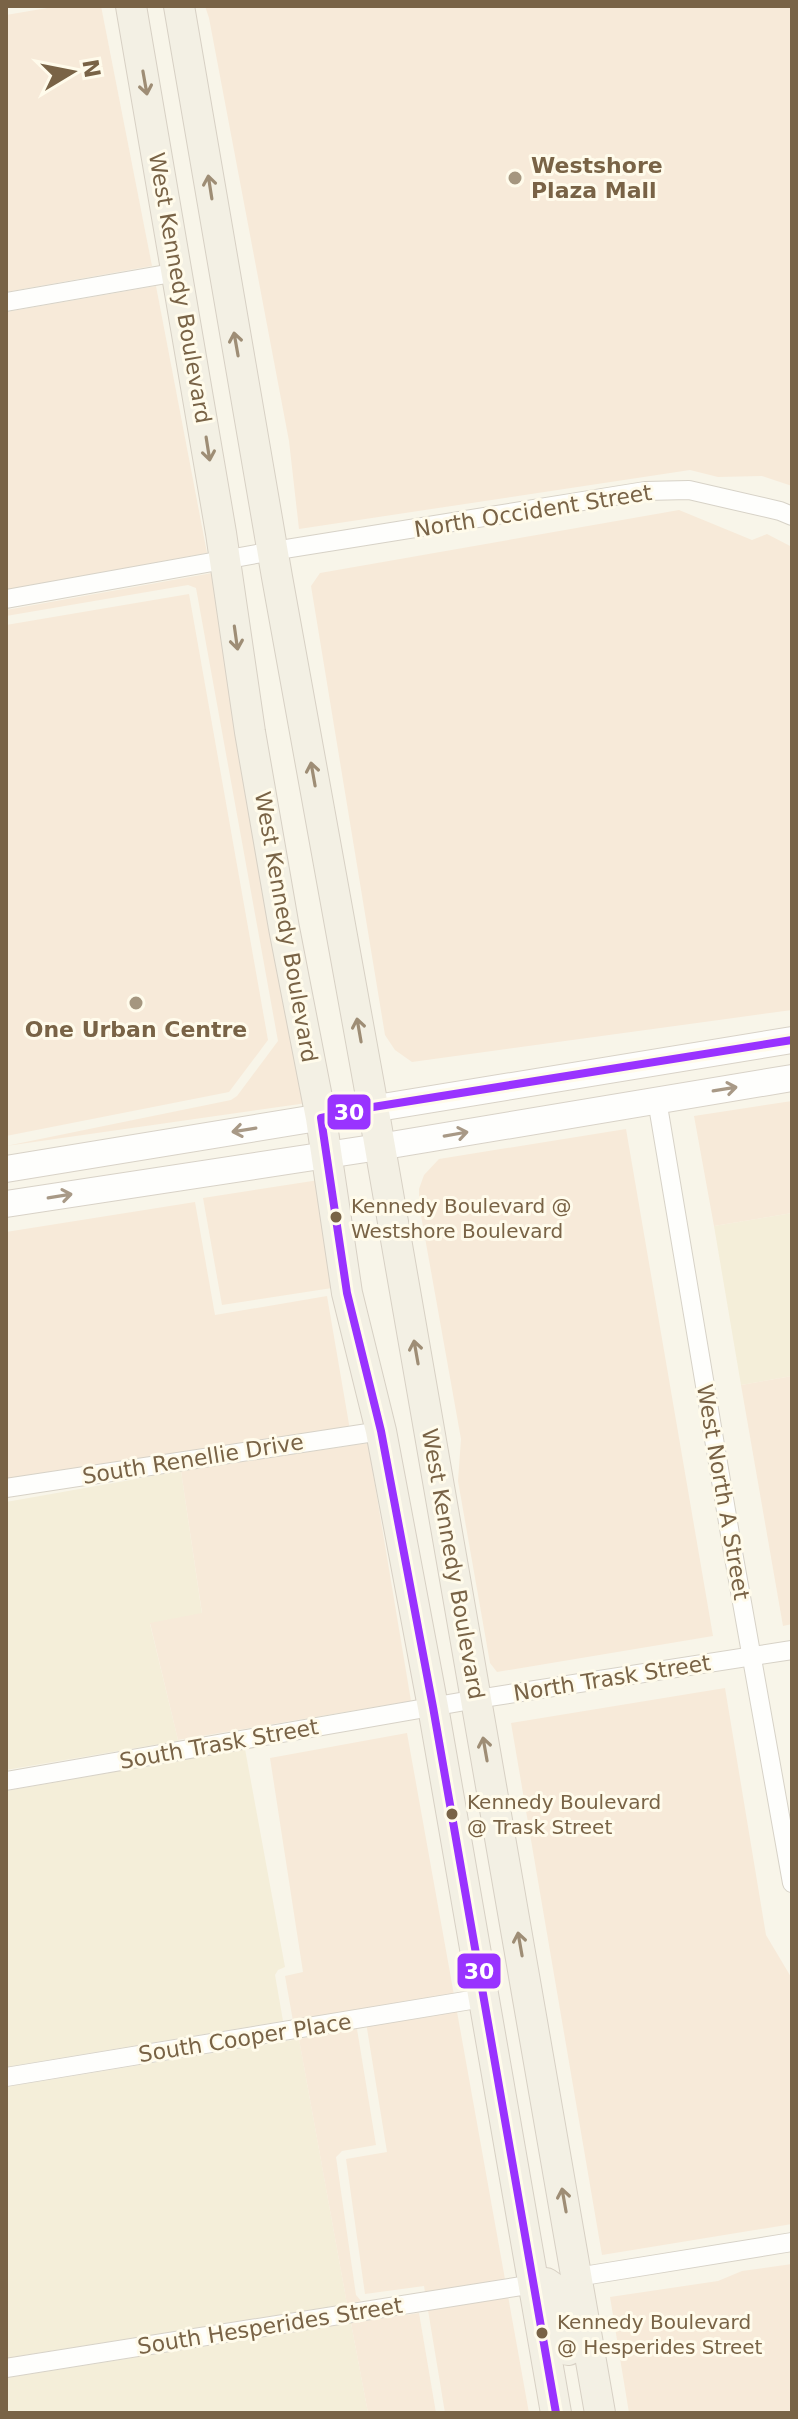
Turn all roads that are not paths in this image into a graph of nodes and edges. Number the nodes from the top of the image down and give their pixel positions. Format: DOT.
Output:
graph roads {
  1 [pos="131,6"];
  2 [pos="155,6"];
  3 [pos="179,6"];
  4 [pos="184,40"];
  5 [pos="223,264"];
  6 [pos="178,272"];
  7 [pos="6,302"];
  8 [pos="792,516"];
  9 [pos="273,551"];
  10 [pos="225,560"];
  11 [pos="6,599"];
  12 [pos="792,1040"];
  13 [pos="792,1078"];
  14 [pos="657,1100"];
  15 [pos="373,1107"];
  16 [pos="321,1118"];
  17 [pos="379,1147"];
  18 [pos="327,1154"];
  19 [pos="6,1169"];
  20 [pos="6,1204"];
  21 [pos="381,1431"];
  22 [pos="6,1488"];
  23 [pos="792,1650"];
  24 [pos="753,1656"];
  25 [pos="477,1699"];
  26 [pos="433,1707"];
  27 [pos="6,1781"];
  28 [pos="792,1883"];
  29 [pos="483,1998"];
  30 [pos="6,2077"];
  31 [pos="504,2113"];
  32 [pos="792,2242"];
  33 [pos="577,2277"];
  34 [pos="534,2284"];
  35 [pos="6,2368"];
  36 [pos="556,2413"];
  37 [pos="598,2413"];
  1 -- 6 [label="main road, West Kennedy Boulevard, one-way"];
  2 -- 4 [label="main road"];
  3 -- 4 [label="main road, West Kennedy Boulevard"];
  5 -- 4 [label="main road, West Kennedy Boulevard, one-way"];
  5 -- 6 [label="main road"];
  9 -- 5 [label="main road, West Kennedy Boulevard, one-way"];
  6 -- 7 [label="street"];
  6 -- 10 [label="main road, West Kennedy Boulevard, one-way"];
  8 -- 9 [label="street, North Occident Street"];
  9 -- 10 [label="street, North Occident Street"];
  15 -- 9 [label="main road, West Kennedy Boulevard, one-way"];
  10 -- 11 [label="street, North Occident Street"];
  10 -- 16 [label="main road, West Kennedy Boulevard, one-way"];
  12 -- 15 [label="main road"];
  14 -- 13 [label="main road, one-way"];
  17 -- 14 [label="main road, one-way"];
  14 -- 24 [label="street, West North A Street"];
  15 -- 16 [label="main road"];
  15 -- 17 [label="main road, West Kennedy Boulevard"];
  16 -- 18 [label="main road, West Kennedy Boulevard"];
  16 -- 19 [label="main road, one-way"];
  17 -- 18 [label="main road"];
  25 -- 17 [label="main road, West Kennedy Boulevard, one-way"];
  20 -- 18 [label="main road, one-way"];
  18 -- 21 [label="main road, West Kennedy Boulevard"];
  21 -- 22 [label="street, South Renellie Drive"];
  21 -- 26 [label="main road, West Kennedy Boulevard"];
  23 -- 24 [label="street, North Trask Street"];
  24 -- 25 [label="street, North Trask Street"];
  24 -- 28 [label="street, West North A Street"];
  25 -- 26 [label="street, North Trask Street"];
  33 -- 25 [label="main road, West Kennedy Boulevard, one-way"];
  26 -- 27 [label="street, South Trask Street"];
  26 -- 29 [label="main road, West Kennedy Boulevard"];
  29 -- 30 [label="street, South Cooper Place"];
  29 -- 31 [label="main road, West Kennedy Boulevard"];
  31 -- 33 [label="main road"];
  31 -- 34 [label="main road, West Kennedy Boulevard"];
  32 -- 33 [label="street"];
  33 -- 37 [label="main road, West Kennedy Boulevard"];
  34 -- 35 [label="street, South Hesperides Street"];
  34 -- 36 [label="main road, West Kennedy Boulevard"];
  34 -- 37 [label="main road"];
}
